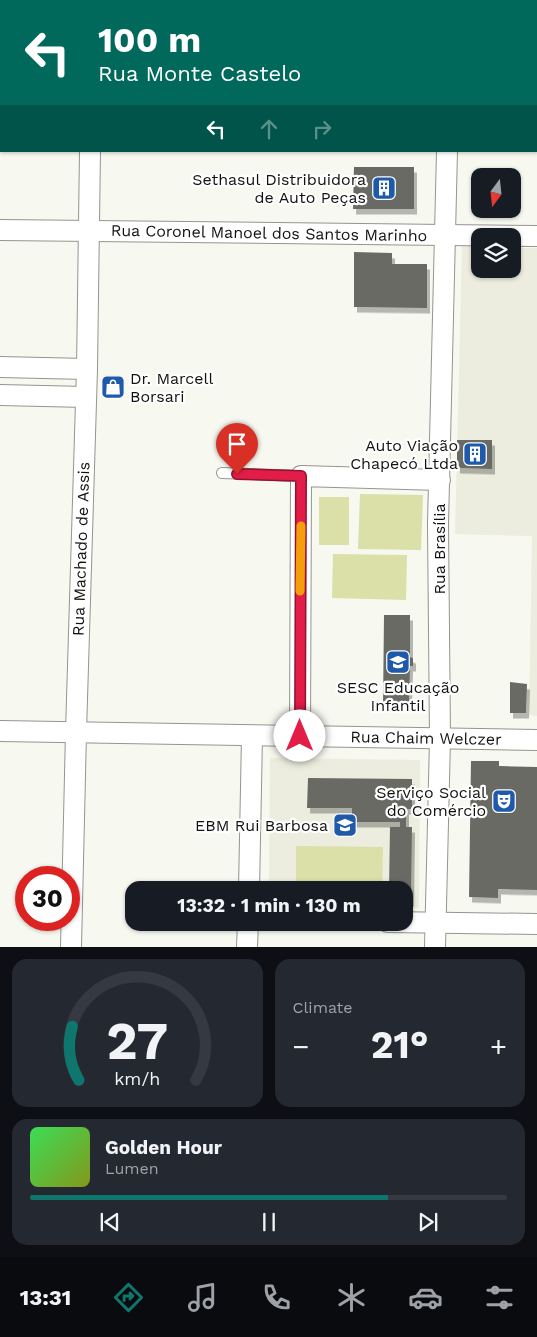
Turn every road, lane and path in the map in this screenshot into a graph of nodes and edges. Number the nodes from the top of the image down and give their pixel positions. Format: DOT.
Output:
graph roads {
  1 [pos="90,152"];
  2 [pos="447,152"];
  3 [pos="0,230"];
  4 [pos="90,231"];
  5 [pos="445,235"];
  6 [pos="537,236"];
  7 [pos="0,367"];
  8 [pos="87,369"];
  9 [pos="0,395"];
  10 [pos="86,397"];
  11 [pos="222,474"];
  12 [pos="301,476"];
  13 [pos="440,480"];
  14 [pos="0,731"];
  15 [pos="76,732"];
  16 [pos="252,736"];
  17 [pos="300,736"];
  18 [pos="440,739"];
  19 [pos="537,740"];
  20 [pos="249,881"];
  21 [pos="413,923"];
  22 [pos="437,924"];
  23 [pos="537,924"];
  24 [pos="248,931"];
  25 [pos="71,947"];
  26 [pos="247,947"];
  27 [pos="435,947"];
  1 -- 4 [label="street, Rua Machado de Assis"];
  2 -- 5 [label="street, Rua Brasília"];
  3 -- 4 [label="street, Rua Coronel Manoel dos Santos Marinho"];
  4 -- 5 [label="street, Rua Coronel Manoel dos Santos Marinho"];
  4 -- 8 [label="street, Rua Machado de Assis"];
  5 -- 6 [label="street, Rua Coronel Manoel dos Santos Marinho"];
  5 -- 13 [label="street, Rua Brasília"];
  7 -- 8 [label="street"];
  8 -- 10 [label="street, Rua Machado de Assis"];
  9 -- 10 [label="street"];
  10 -- 15 [label="street, Rua Machado de Assis"];
  11 -- 12 [label="lane"];
  12 -- 13 [label="street"];
  12 -- 17 [label="street"];
  13 -- 18 [label="street, Rua Brasília"];
  14 -- 15 [label="street, Rua Chaim Welczer"];
  15 -- 16 [label="street, Rua Chaim Welczer"];
  15 -- 25 [label="street, Rua Machado de Assis"];
  16 -- 17 [label="street, Rua Chaim Welczer"];
  16 -- 20 [label="street"];
  17 -- 18 [label="street, Rua Chaim Welczer"];
  18 -- 19 [label="street, Rua Chaim Welczer"];
  18 -- 22 [label="street, Rua Brasília"];
  21 -- 22 [label="street"];
  22 -- 23 [label="street"];
  22 -- 27 [label="street, Rua Brasília"];
  24 -- 26 [label="street"];
}
